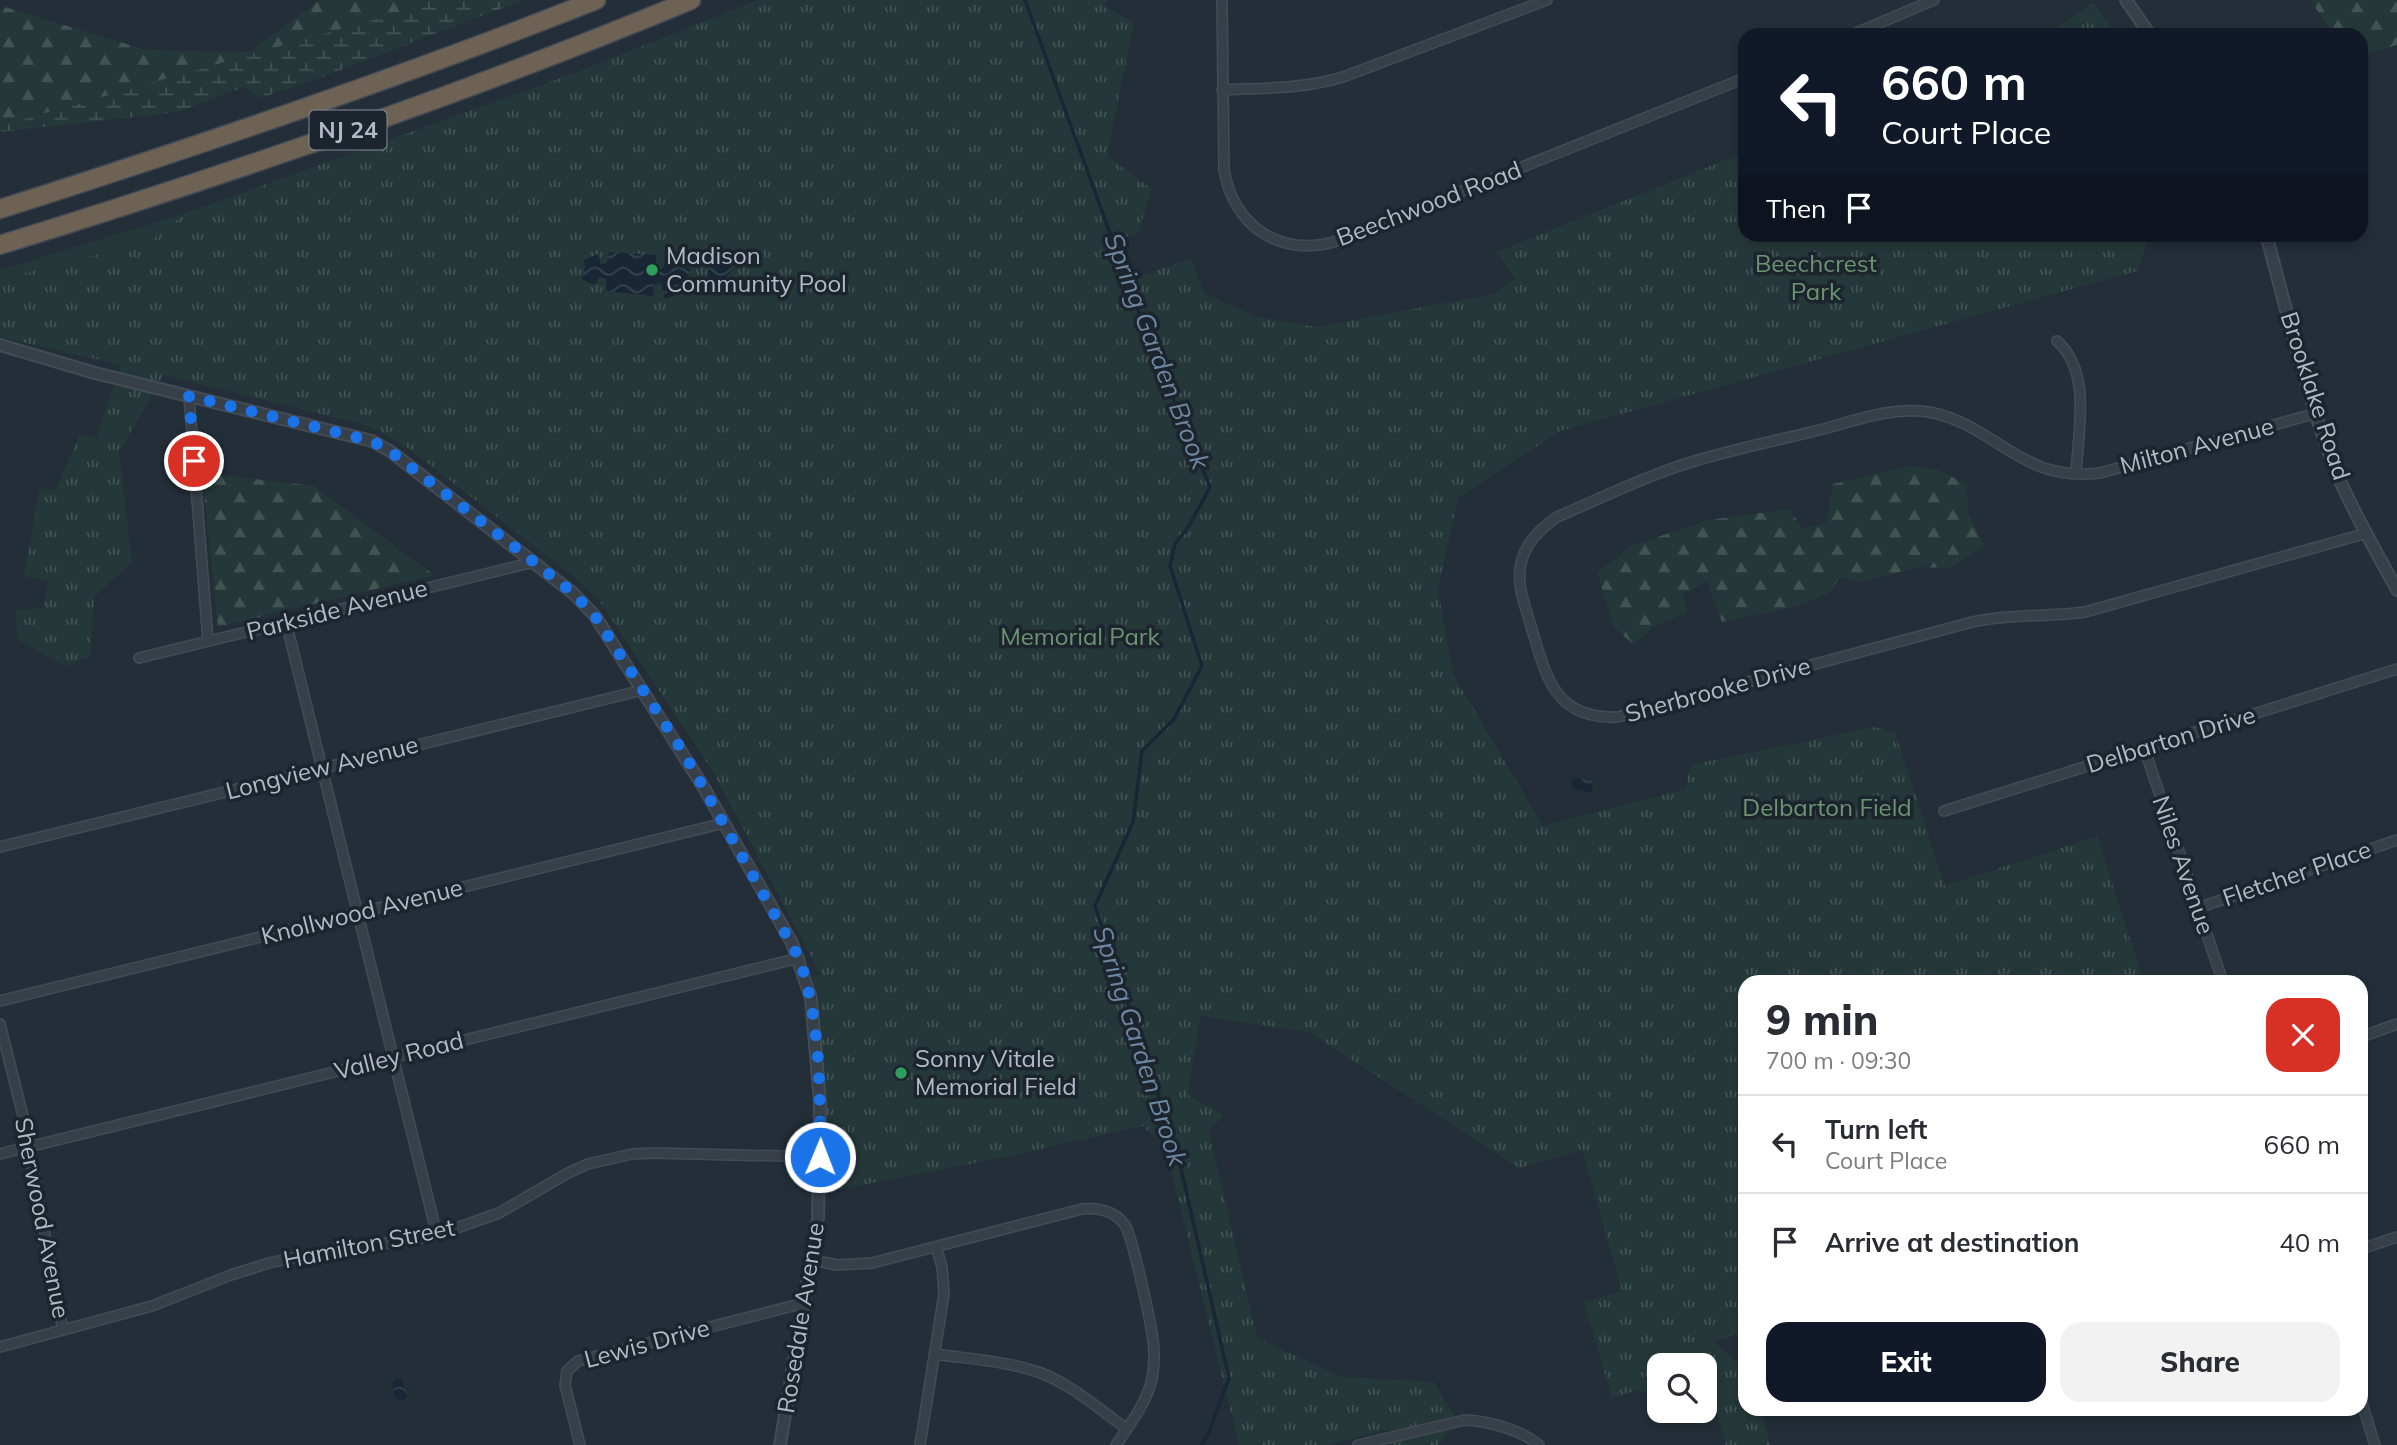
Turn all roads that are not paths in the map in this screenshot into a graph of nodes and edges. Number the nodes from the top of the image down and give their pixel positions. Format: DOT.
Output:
graph roads {
  1 [pos="596,0"];
  2 [pos="691,0"];
  3 [pos="1222,0"];
  4 [pos="1547,0"];
  5 [pos="1934,0"];
  6 [pos="2126,0"];
  7 [pos="1868,28"];
  8 [pos="2145,28"];
  9 [pos="1738,81"];
  10 [pos="1222,90"];
  11 [pos="0,208"];
  12 [pos="2268,242"];
  13 [pos="0,244"];
  14 [pos="2057,341"];
  15 [pos="0,345"];
  16 [pos="189,396"];
  17 [pos="2317,413"];
  18 [pos="2076,474"];
  19 [pos="2367,533"];
  20 [pos="534,562"];
  21 [pos="2397,590"];
  22 [pos="286,622"];
  23 [pos="208,641"];
  24 [pos="139,658"];
  25 [pos="2397,669"];
  26 [pos="643,690"];
  27 [pos="2144,748"];
  28 [pos="322,768"];
  29 [pos="1944,811"];
  30 [pos="724,822"];
  31 [pos="2397,840"];
  32 [pos="0,847"];
  33 [pos="2198,908"];
  34 [pos="358,913"];
  35 [pos="799,958"];
  36 [pos="2221,975"];
  37 [pos="0,1000"];
  38 [pos="0,1024"];
  39 [pos="2397,1024"];
  40 [pos="2368,1034"];
  41 [pos="393,1057"];
  42 [pos="29,1147"];
  43 [pos="0,1154"];
  44 [pos="820,1157"];
  45 [pos="437,1235"];
  46 [pos="2397,1237"];
  47 [pos="936,1247"];
  48 [pos="2368,1247"];
  49 [pos="812,1261"];
  50 [pos="804,1303"];
  51 [pos="63,1330"];
  52 [pos="0,1347"];
  53 [pos="934,1354"];
  54 [pos="2366,1416"];
  55 [pos="1127,1429"];
  56 [pos="580,1445"];
  57 [pos="780,1445"];
  58 [pos="920,1445"];
  59 [pos="1116,1445"];
  60 [pos="1358,1445"];
  61 [pos="1539,1445"];
  62 [pos="2375,1445"];
  1 -- 11 [label="highway, NJ 24"];
  2 -- 13 [label="highway, NJ 24"];
  3 -- 10 [label="street, Beechwood Road"];
  4 -- 10 [label="street"];
  5 -- 7 [label="street"];
  6 -- 8 [label="street"];
  9 -- 10 [label="street, Beechwood Road"];
  12 -- 17 [label="street, Brooklake Road"];
  14 -- 18 [label="street"];
  15 -- 16 [label="street, Rosedale Avenue"];
  16 -- 20 [label="street, Rosedale Avenue"];
  16 -- 23 [label="street"];
  17 -- 18 [label="street, Milton Avenue"];
  17 -- 19 [label="street, Brooklake Road"];
  18 -- 19 [label="street, Sherbrooke Drive"];
  19 -- 21 [label="street, Brooklake Road"];
  20 -- 22 [label="street, Parkside Avenue"];
  20 -- 26 [label="street, Rosedale Avenue"];
  22 -- 23 [label="street, Parkside Avenue"];
  22 -- 28 [label="street"];
  23 -- 24 [label="street, Parkside Avenue"];
  25 -- 27 [label="street, Delbarton Drive"];
  26 -- 28 [label="street, Longview Avenue"];
  26 -- 30 [label="street, Rosedale Avenue"];
  27 -- 29 [label="street, Delbarton Drive"];
  27 -- 33 [label="street, Niles Avenue"];
  28 -- 32 [label="street, Longview Avenue"];
  28 -- 34 [label="street"];
  30 -- 34 [label="street, Knollwood Avenue"];
  30 -- 35 [label="street, Rosedale Avenue"];
  31 -- 33 [label="street, Fletcher Place"];
  33 -- 36 [label="street, Niles Avenue"];
  34 -- 37 [label="street, Knollwood Avenue"];
  34 -- 41 [label="street"];
  35 -- 41 [label="street, Valley Road"];
  35 -- 44 [label="street, Rosedale Avenue"];
  38 -- 42 [label="street, Sherwood Avenue"];
  39 -- 40 [label="street"];
  41 -- 42 [label="street, Valley Road"];
  41 -- 45 [label="street"];
  42 -- 43 [label="street, Valley Road"];
  42 -- 51 [label="street, Sherwood Avenue"];
  44 -- 45 [label="street, Hamilton Street"];
  44 -- 49 [label="street, Rosedale Avenue"];
  45 -- 51 [label="street, Hamilton Street"];
  46 -- 48 [label="street"];
  47 -- 49 [label="street"];
  47 -- 53 [label="street"];
  47 -- 55 [label="street"];
  49 -- 50 [label="street, Rosedale Avenue"];
  50 -- 56 [label="street, Lewis Drive"];
  50 -- 57 [label="street, Rosedale Avenue"];
  51 -- 52 [label="street, Hamilton Street"];
  53 -- 55 [label="street"];
  53 -- 58 [label="street"];
  54 -- 62 [label="street"];
  55 -- 59 [label="street"];
  60 -- 61 [label="street"];
}
